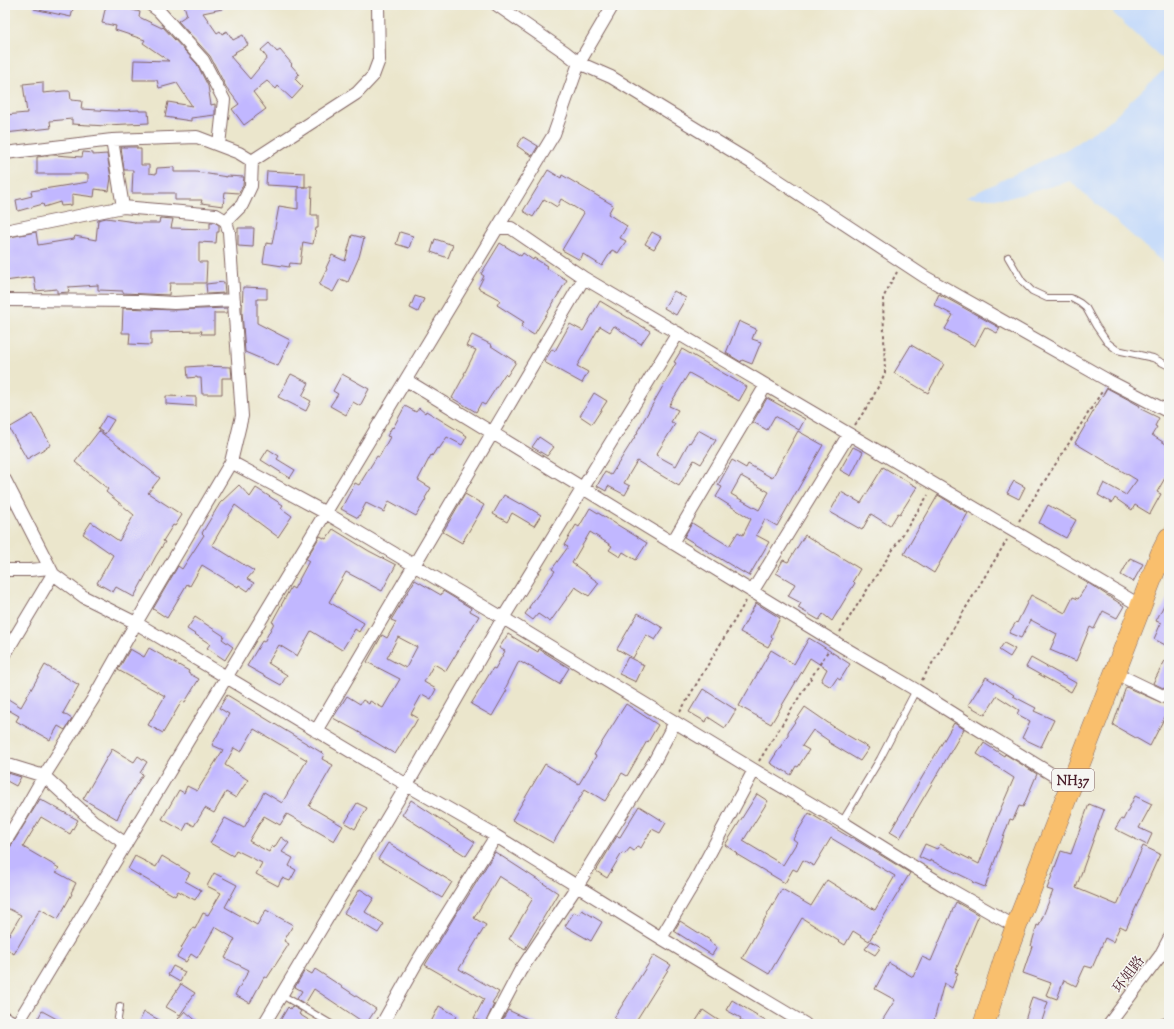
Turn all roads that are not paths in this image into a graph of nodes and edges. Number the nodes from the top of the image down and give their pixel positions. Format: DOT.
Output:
graph roads {
  1 [pos="151,5"];
  2 [pos="378,5"];
  3 [pos="497,5"];
  4 [pos="613,5"];
  5 [pos="579,63"];
  6 [pos="112,140"];
  7 [pos="219,145"];
  8 [pos="5,153"];
  9 [pos="252,161"];
  10 [pos="123,207"];
  11 [pos="226,221"];
  12 [pos="498,228"];
  13 [pos="5,231"];
  14 [pos="1008,257"];
  15 [pos="584,278"];
  16 [pos="5,300"];
  17 [pos="234,300"];
  18 [pos="678,333"];
  19 [pos="1169,366"];
  20 [pos="406,380"];
  21 [pos="766,386"];
  22 [pos="1169,412"];
  23 [pos="493,433"];
  24 [pos="849,434"];
  25 [pos="231,462"];
  26 [pos="5,480"];
  27 [pos="583,488"];
  28 [pos="326,513"];
  29 [pos="672,543"];
  30 [pos="1166,550"];
  31 [pos="414,566"];
  32 [pos="5,570"];
  33 [pos="52,571"];
  34 [pos="752,592"];
  35 [pos="1141,606"];
  36 [pos="503,618"];
  37 [pos="136,622"];
  38 [pos="5,654"];
  39 [pos="1115,673"];
  40 [pos="226,678"];
  41 [pos="916,690"];
  42 [pos="1169,699"];
  43 [pos="675,722"];
  44 [pos="316,731"];
  45 [pos="5,764"];
  46 [pos="754,770"];
  47 [pos="44,776"];
  48 [pos="407,786"];
  49 [pos="1071,786"];
  50 [pos="842,822"];
  51 [pos="496,836"];
  52 [pos="5,842"];
  53 [pos="126,844"];
  54 [pos="577,886"];
  55 [pos="1016,927"];
  56 [pos="661,938"];
  57 [pos="1169,940"];
  58 [pos="282,995"];
  59 [pos="120,1006"];
  60 [pos="5,1018"];
  61 [pos="1169,1020"];
  62 [pos="17,1024"];
  63 [pos="117,1024"];
  64 [pos="264,1024"];
  65 [pos="331,1024"];
  66 [pos="382,1024"];
  67 [pos="492,1024"];
  68 [pos="805,1024"];
  69 [pos="984,1024"];
  70 [pos="1109,1024"];
  71 [pos="1158,1024"];
  1 -- 7 [label="street"];
  2 -- 9 [label="street"];
  3 -- 5 [label="street"];
  4 -- 5 [label="street"];
  5 -- 12 [label="street"];
  5 -- 22 [label="street"];
  6 -- 7 [label="street"];
  6 -- 8 [label="street"];
  6 -- 10 [label="street"];
  7 -- 9 [label="street"];
  9 -- 11 [label="street"];
  10 -- 11 [label="street"];
  10 -- 13 [label="street"];
  11 -- 17 [label="street"];
  12 -- 15 [label="street"];
  12 -- 20 [label="street"];
  14 -- 19 [label="lane"];
  15 -- 18 [label="street"];
  15 -- 23 [label="street"];
  16 -- 17 [label="street"];
  17 -- 25 [label="street"];
  18 -- 21 [label="street"];
  18 -- 27 [label="street"];
  20 -- 23 [label="street"];
  20 -- 28 [label="street"];
  21 -- 24 [label="street"];
  21 -- 29 [label="street"];
  23 -- 27 [label="street"];
  23 -- 31 [label="street"];
  24 -- 34 [label="street"];
  24 -- 35 [label="street"];
  25 -- 28 [label="street"];
  25 -- 37 [label="street"];
  26 -- 33 [label="street"];
  27 -- 29 [label="street"];
  27 -- 36 [label="street"];
  28 -- 31 [label="street"];
  28 -- 40 [label="street"];
  29 -- 34 [label="street"];
  30 -- 35 [label="highway, NH37"];
  31 -- 36 [label="street"];
  31 -- 44 [label="street"];
  32 -- 33 [label="street"];
  33 -- 37 [label="street"];
  33 -- 38 [label="street"];
  34 -- 41 [label="street"];
  35 -- 39 [label="highway, NH37"];
  36 -- 43 [label="street"];
  36 -- 48 [label="street"];
  37 -- 40 [label="street"];
  37 -- 47 [label="street"];
  39 -- 42 [label="street"];
  39 -- 49 [label="highway, NH37"];
  40 -- 44 [label="street"];
  40 -- 53 [label="street"];
  41 -- 49 [label="street"];
  41 -- 50 [label="lane"];
  43 -- 46 [label="street"];
  43 -- 54 [label="street"];
  44 -- 48 [label="street"];
  45 -- 47 [label="street"];
  46 -- 50 [label="street"];
  46 -- 56 [label="street"];
  47 -- 52 [label="street"];
  47 -- 53 [label="street"];
  48 -- 51 [label="street"];
  48 -- 58 [label="street"];
  49 -- 55 [label="highway, NH37"];
  50 -- 55 [label="street"];
  51 -- 54 [label="street"];
  51 -- 66 [label="street"];
  53 -- 62 [label="street"];
  54 -- 56 [label="street"];
  54 -- 67 [label="street"];
  55 -- 69 [label="highway, NH37"];
  56 -- 68 [label="street"];
  57 -- 70 [label="street, 环姐路"];
  58 -- 64 [label="street"];
  58 -- 65 [label="lane"];
  59 -- 63 [label="lane"];
  60 -- 62 [label="street"];
  61 -- 71 [label="lane"];
}
